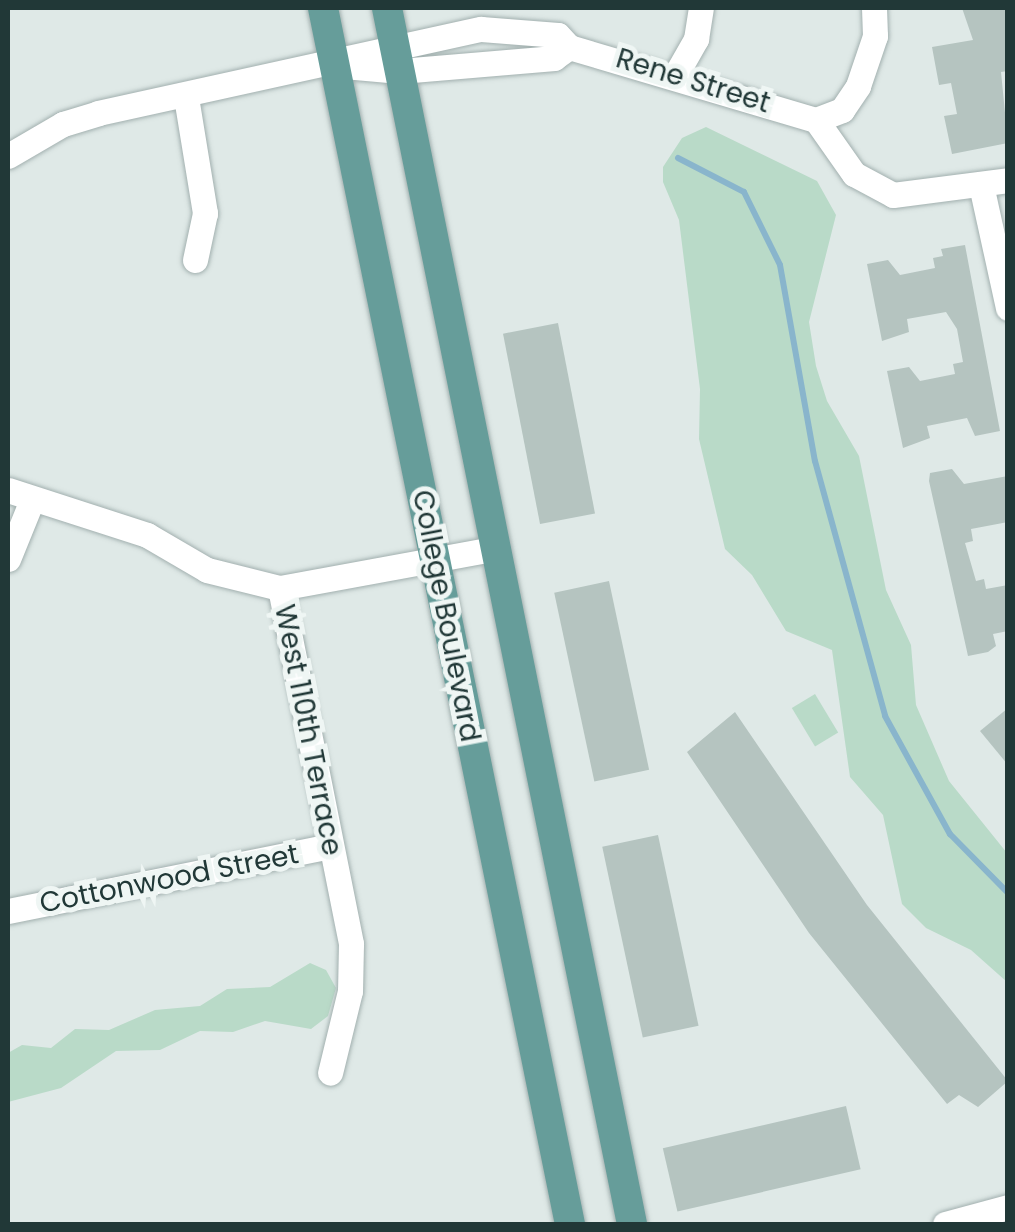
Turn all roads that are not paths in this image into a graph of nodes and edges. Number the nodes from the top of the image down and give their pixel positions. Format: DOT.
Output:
graph roads {
  1 [pos="324,8"];
  2 [pos="387,8"];
  3 [pos="701,8"];
  4 [pos="874,8"];
  5 [pos="397,58"];
  6 [pos="335,65"];
  7 [pos="674,76"];
  8 [pos="186,97"];
  9 [pos="816,120"];
  10 [pos="8,156"];
  11 [pos="1008,180"];
  12 [pos="981,185"];
  13 [pos="195,260"];
  14 [pos="1008,308"];
  15 [pos="8,490"];
  16 [pos="32,500"];
  17 [pos="492,549"];
  18 [pos="8,559"];
  19 [pos="434,561"];
  20 [pos="280,588"];
  21 [pos="331,846"];
  22 [pos="8,911"];
  23 [pos="330,1073"];
  24 [pos="1008,1207"];
  25 [pos="570,1224"];
  26 [pos="632,1224"];
  27 [pos="945,1224"];
  1 -- 6 [label="main road, College Boulevard"];
  2 -- 5 [label="main road"];
  3 -- 7 [label="street"];
  4 -- 9 [label="street"];
  5 -- 6 [label="street, Rene Street"];
  5 -- 7 [label="street, Rene Street"];
  5 -- 17 [label="main road"];
  6 -- 8 [label="street, Rene Street"];
  6 -- 19 [label="main road, College Boulevard"];
  7 -- 9 [label="street, Rene Street"];
  8 -- 10 [label="street, Rene Street"];
  8 -- 13 [label="street"];
  9 -- 12 [label="street"];
  11 -- 12 [label="street"];
  12 -- 14 [label="street"];
  15 -- 16 [label="street, West 110th Terrace"];
  16 -- 18 [label="street"];
  16 -- 20 [label="street, West 110th Terrace"];
  17 -- 19 [label="street"];
  17 -- 26 [label="main road"];
  19 -- 20 [label="street"];
  19 -- 25 [label="main road, College Boulevard"];
  20 -- 21 [label="street, West 110th Terrace"];
  21 -- 22 [label="street, Cottonwood Street"];
  21 -- 23 [label="street, West 110th Terrace"];
  24 -- 27 [label="street"];
}
